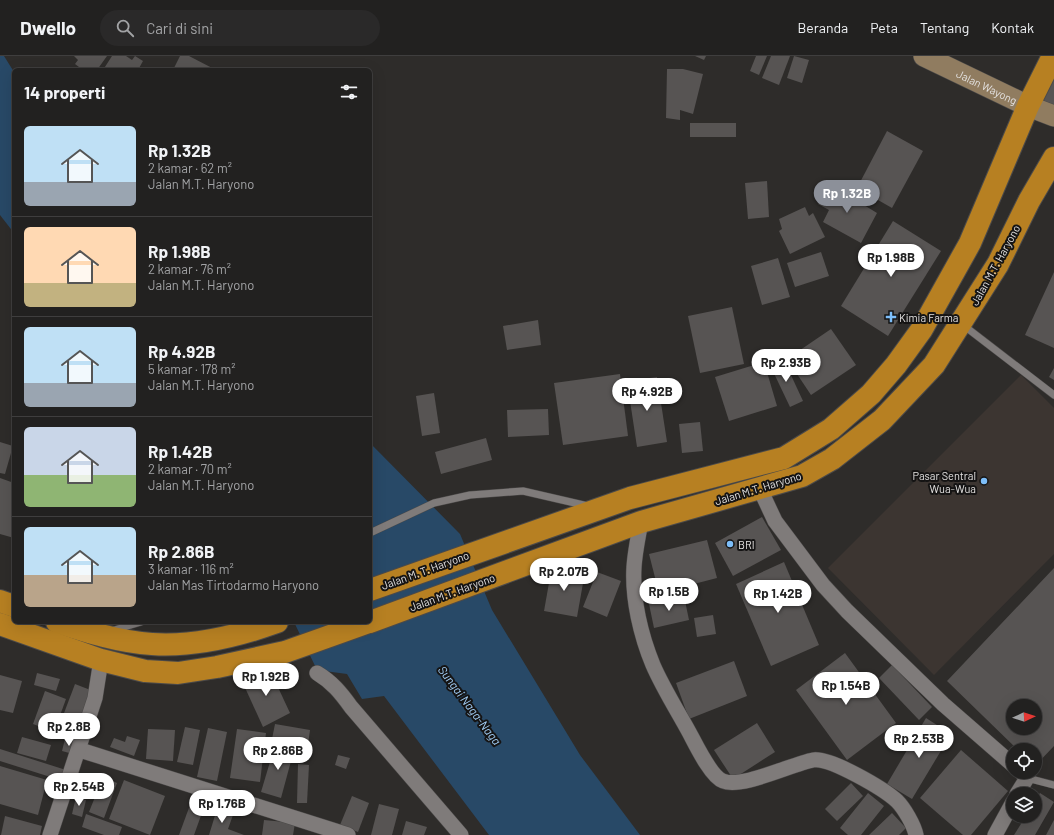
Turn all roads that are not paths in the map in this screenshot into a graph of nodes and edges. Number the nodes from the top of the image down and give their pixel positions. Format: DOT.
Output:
graph roads {
  1 [pos="924,56"];
  2 [pos="1048,59"];
  3 [pos="1028,106"];
  4 [pos="1054,116"];
  5 [pos="1054,158"];
  6 [pos="961,324"];
  7 [pos="1054,395"];
  8 [pos="760,489"];
  9 [pos="597,508"];
  10 [pos="641,522"];
  11 [pos="372,532"];
  12 [pos="480,551"];
  13 [pos="372,589"];
  14 [pos="0,600"];
  15 [pos="12,605"];
  16 [pos="372,621"];
  17 [pos="0,624"];
  18 [pos="63,624"];
  19 [pos="134,624"];
  20 [pos="270,624"];
  21 [pos="363,624"];
  22 [pos="98,635"];
  23 [pos="101,660"];
  24 [pos="317,673"];
  25 [pos="80,750"];
  26 [pos="1006,759"];
  27 [pos="1036,779"];
  28 [pos="1054,785"];
  29 [pos="1006,815"];
  30 [pos="50,835"];
  31 [pos="348,835"];
  32 [pos="461,835"];
  33 [pos="916,835"];
  34 [pos="995,835"];
  1 -- 3 [label="main road, Jalan Wayong"];
  2 -- 3 [label="highway, Jalan M.T. Haryono"];
  3 -- 4 [label="main road, Jalan Wayong"];
  3 -- 9 [label="highway, Jalan M.T. Haryono"];
  5 -- 6 [label="highway, Jalan M.T. Haryono"];
  6 -- 7 [label="lane"];
  6 -- 8 [label="highway, Jalan M.T. Haryono"];
  8 -- 10 [label="highway, Jalan M.T. Haryono"];
  8 -- 26 [label="street"];
  9 -- 11 [label="lane"];
  9 -- 12 [label="highway, Jalan M.T. Haryono"];
  10 -- 16 [label="highway, Jalan M.T. Haryono"];
  10 -- 33 [label="street"];
  12 -- 13 [label="highway, Jalan M. T. Haryono"];
  14 -- 15 [label="highway"];
  17 -- 23 [label="highway, Jalan M.T. Haryono"];
  18 -- 22 [label="highway"];
  19 -- 22 [label="lane"];
  20 -- 22 [label="highway"];
  21 -- 23 [label="highway, Jalan M.T. Haryono"];
  23 -- 25 [label="street"];
  24 -- 32 [label="street"];
  25 -- 30 [label="street"];
  25 -- 31 [label="street"];
  27 -- 28 [label="lane"];
  29 -- 34 [label="street"];
}
